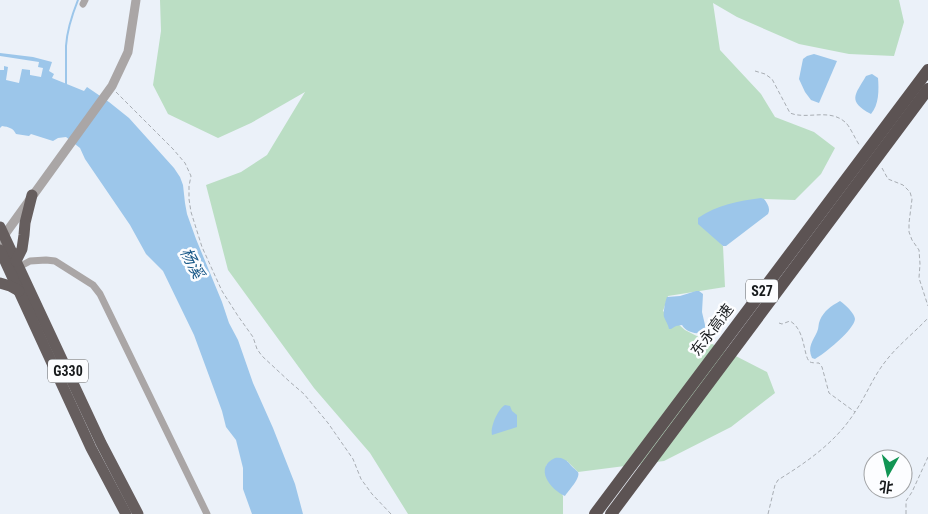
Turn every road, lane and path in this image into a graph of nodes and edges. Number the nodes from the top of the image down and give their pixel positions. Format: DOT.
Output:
graph roads {
  1 [pos="136,0"];
  2 [pos="928,70"];
  3 [pos="755,71"];
  4 [pos="109,89"];
  5 [pos="928,89"];
  6 [pos="860,146"];
  7 [pos="882,167"];
  8 [pos="32,195"];
  9 [pos="1,234"];
  10 [pos="0,250"];
  11 [pos="17,264"];
  12 [pos="0,284"];
  13 [pos="19,292"];
  14 [pos="928,306"];
  15 [pos="928,318"];
  16 [pos="779,323"];
  17 [pos="856,412"];
  18 [pos="928,457"];
  19 [pos="596,513"];
  20 [pos="126,514"];
  21 [pos="138,514"];
  22 [pos="207,514"];
  23 [pos="391,514"];
  24 [pos="611,514"];
  25 [pos="768,514"];
  26 [pos="906,514"];
  1 -- 4 [label="street"];
  2 -- 19 [label="highway, 东永高速 / S27"];
  3 -- 6 [label="path"];
  4 -- 8 [label="street"];
  4 -- 23 [label="path"];
  5 -- 24 [label="highway, 东永高速 / S27"];
  7 -- 14 [label="path"];
  8 -- 9 [label="street"];
  8 -- 11 [label="highway"];
  9 -- 11 [label="highway, G330"];
  10 -- 13 [label="highway, G330"];
  11 -- 21 [label="highway, G330"];
  11 -- 22 [label="street"];
  12 -- 13 [label="highway"];
  13 -- 20 [label="highway, G330"];
  15 -- 17 [label="path"];
  16 -- 17 [label="path"];
  17 -- 25 [label="path"];
  18 -- 26 [label="path"];
}
